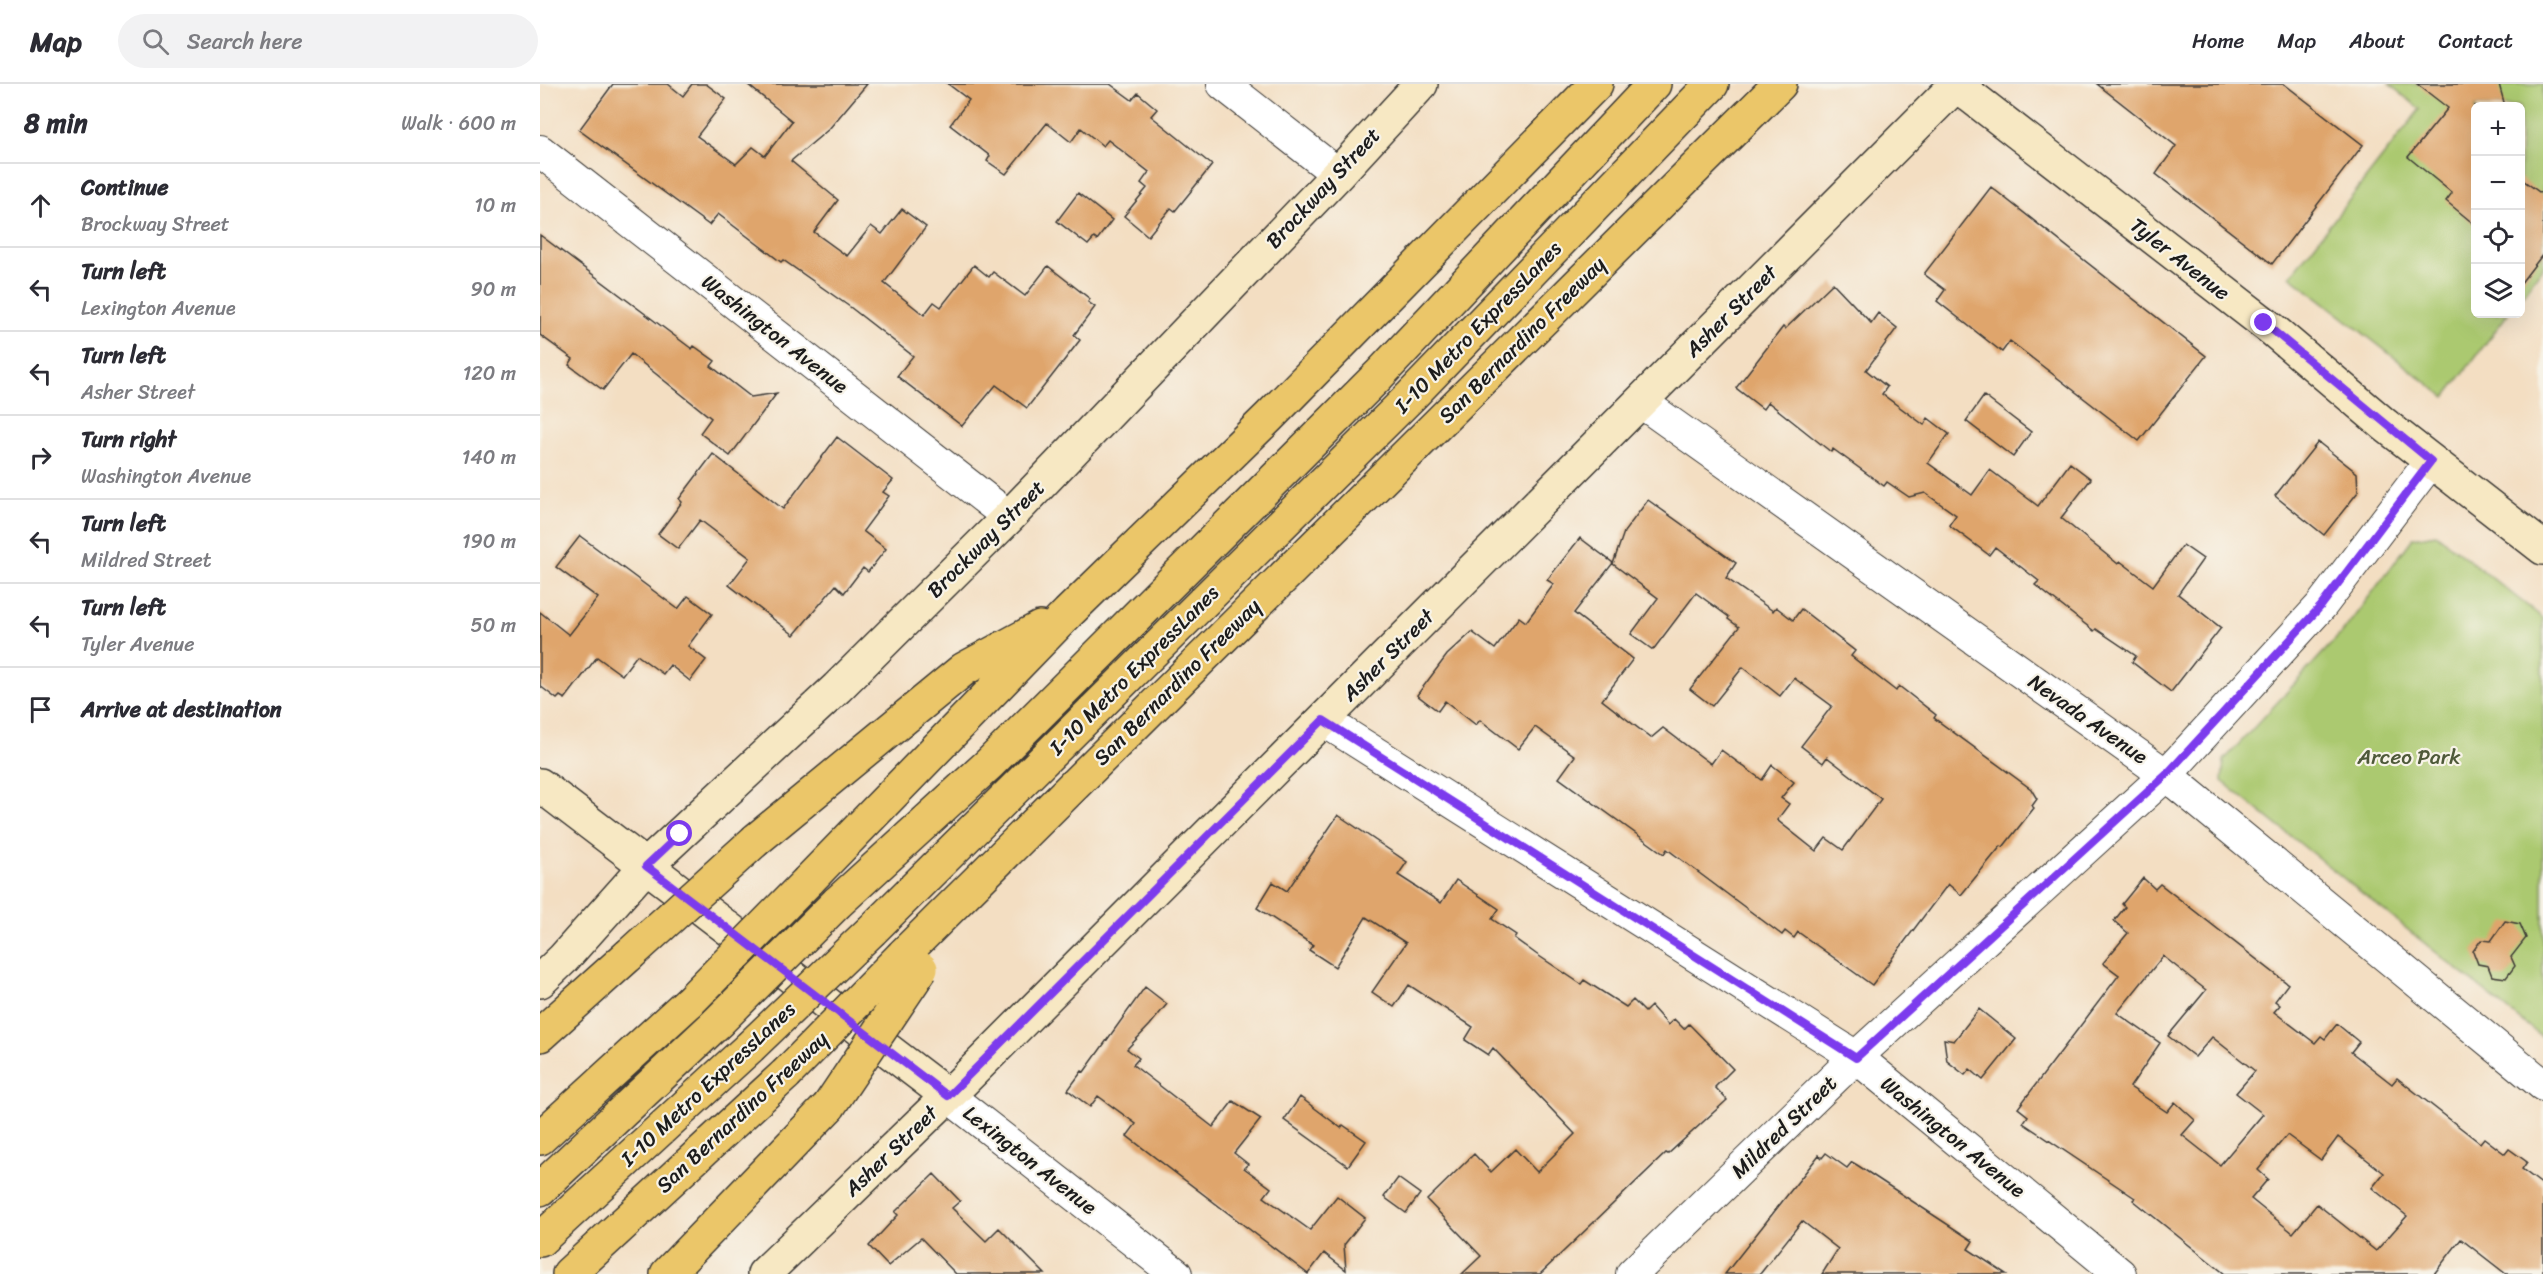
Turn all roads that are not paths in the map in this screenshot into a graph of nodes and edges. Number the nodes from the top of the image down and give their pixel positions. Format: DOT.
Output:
graph roads {
  1 [pos="1223,84"];
  2 [pos="1421,84"];
  3 [pos="1596,84"];
  4 [pos="1654,84"];
  5 [pos="1713,84"];
  6 [pos="1780,84"];
  7 [pos="1952,84"];
  8 [pos="540,151"];
  9 [pos="1338,174"];
  10 [pos="1641,402"];
  11 [pos="2431,461"];
  12 [pos="1009,517"];
  13 [pos="2543,548"];
  14 [pos="1068,613"];
  15 [pos="1323,720"];
  16 [pos="2166,775"];
  17 [pos="540,785"];
  18 [pos="646,866"];
  19 [pos="915,953"];
  20 [pos="540,981"];
  21 [pos="540,1035"];
  22 [pos="1856,1058"];
  23 [pos="2543,1085"];
  24 [pos="948,1096"];
  25 [pos="540,1138"];
  26 [pos="540,1189"];
  27 [pos="540,1240"];
  28 [pos="569,1274"];
  29 [pos="667,1274"];
  30 [pos="764,1274"];
  31 [pos="1176,1274"];
  32 [pos="1632,1274"];
  33 [pos="2120,1274"];
  1 -- 9 [label="street"];
  2 -- 9 [label="street, Brockway Street"];
  3 -- 14 [label="highway"];
  4 -- 26 [label="highway, I-10 Metro ExpressLanes, bridge"];
  5 -- 27 [label="highway, I-10 Metro ExpressLanes, bridge"];
  6 -- 19 [label="highway, San Bernardino Freeway"];
  7 -- 10 [label="street, Asher Street"];
  7 -- 11 [label="street, Tyler Avenue"];
  8 -- 12 [label="street, Washington Avenue"];
  9 -- 12 [label="street, Brockway Street"];
  10 -- 15 [label="street, Asher Street"];
  10 -- 16 [label="street, Nevada Avenue"];
  11 -- 13 [label="street, Tyler Avenue"];
  11 -- 16 [label="street, Mildred Street"];
  12 -- 18 [label="street, Brockway Street"];
  14 -- 21 [label="highway, bridge"];
  14 -- 25 [label="highway, bridge"];
  15 -- 22 [label="street, Washington Avenue"];
  15 -- 24 [label="street, Asher Street"];
  16 -- 22 [label="street, Mildred Street"];
  16 -- 23 [label="street, Nevada Avenue"];
  17 -- 18 [label="street, Lexington Avenue"];
  18 -- 20 [label="street, Brockway Street"];
  18 -- 24 [label="street, Lexington Avenue"];
  19 -- 28 [label="highway, San Bernardino Freeway, bridge"];
  19 -- 29 [label="highway, bridge"];
  22 -- 32 [label="street, Mildred Street"];
  22 -- 33 [label="street, Washington Avenue"];
  24 -- 30 [label="street, Asher Street"];
  24 -- 31 [label="street, Lexington Avenue"];
}
